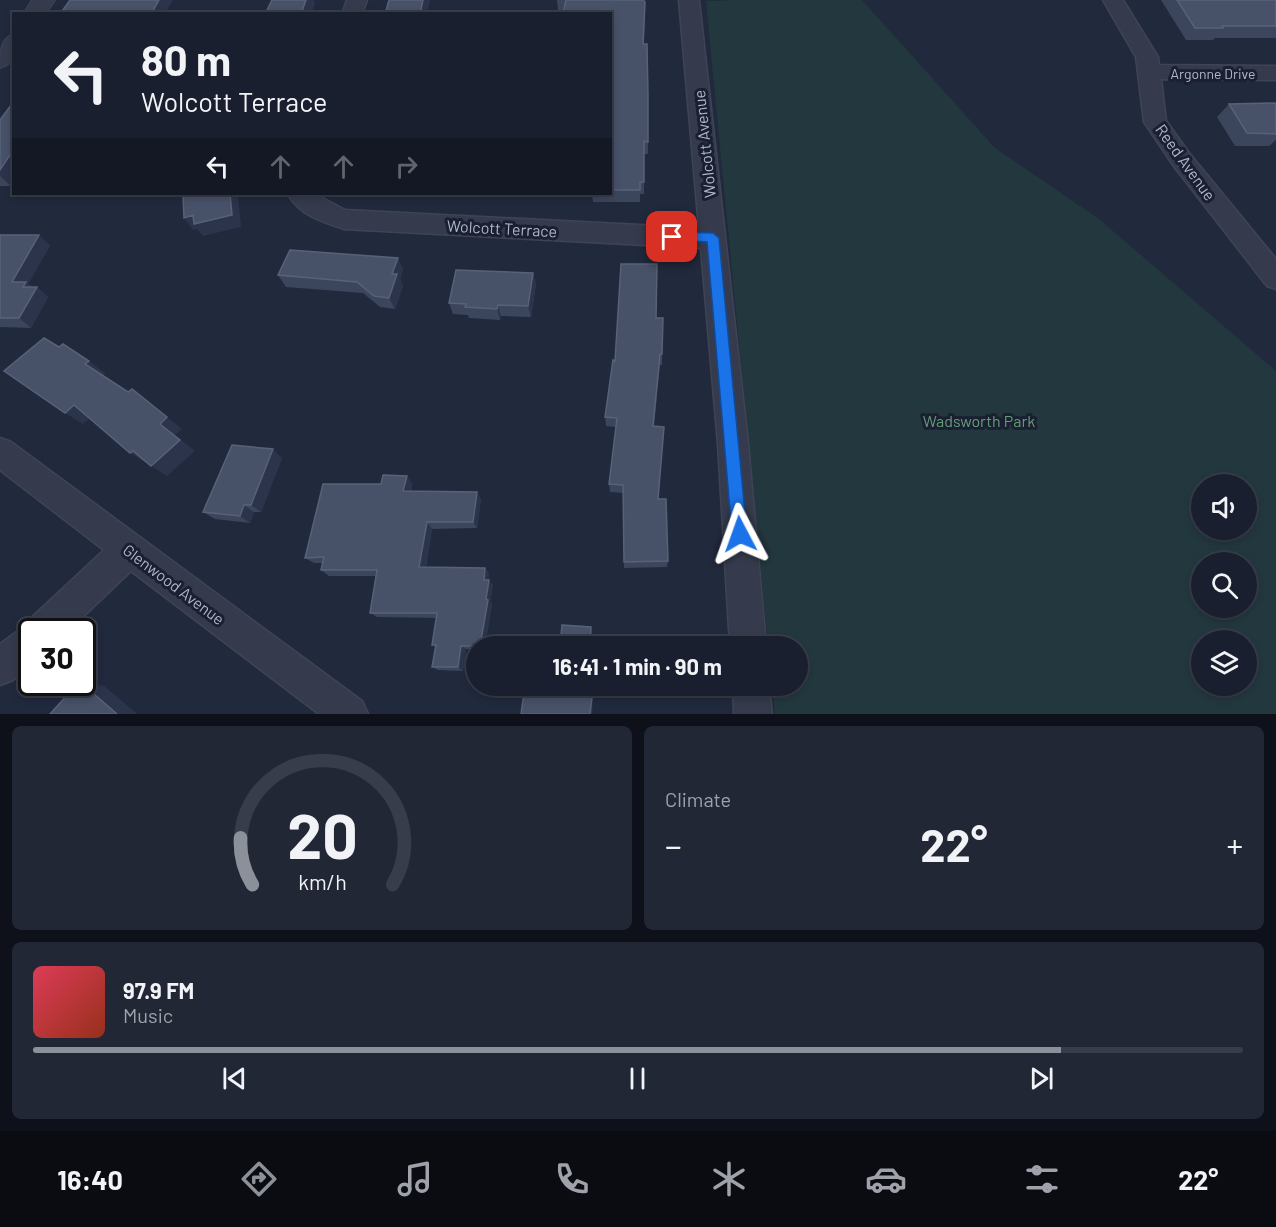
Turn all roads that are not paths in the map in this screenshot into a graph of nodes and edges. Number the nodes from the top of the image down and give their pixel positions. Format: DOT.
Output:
graph roads {
  1 [pos="690,0"];
  2 [pos="1113,0"];
  3 [pos="12,44"];
  4 [pos="0,60"];
  5 [pos="1150,72"];
  6 [pos="1276,73"];
  7 [pos="301,195"];
  8 [pos="713,238"];
  9 [pos="1276,278"];
  10 [pos="0,452"];
  11 [pos="128,551"];
  12 [pos="56,618"];
  13 [pos="747,636"];
  14 [pos="18,652"];
  15 [pos="0,667"];
  16 [pos="752,696"];
  17 [pos="349,714"];
  18 [pos="753,714"];
  1 -- 8 [label="street, Wolcott Avenue"];
  2 -- 5 [label="street, Reed Avenue"];
  3 -- 4 [label="street"];
  5 -- 6 [label="street, Argonne Drive"];
  5 -- 9 [label="street, Reed Avenue"];
  7 -- 8 [label="street, Wolcott Terrace"];
  8 -- 13 [label="street, Wolcott Avenue"];
  10 -- 11 [label="street, Glenwood Avenue"];
  11 -- 12 [label="street"];
  11 -- 17 [label="street, Glenwood Avenue"];
  14 -- 15 [label="street"];
  16 -- 18 [label="street"];
}
